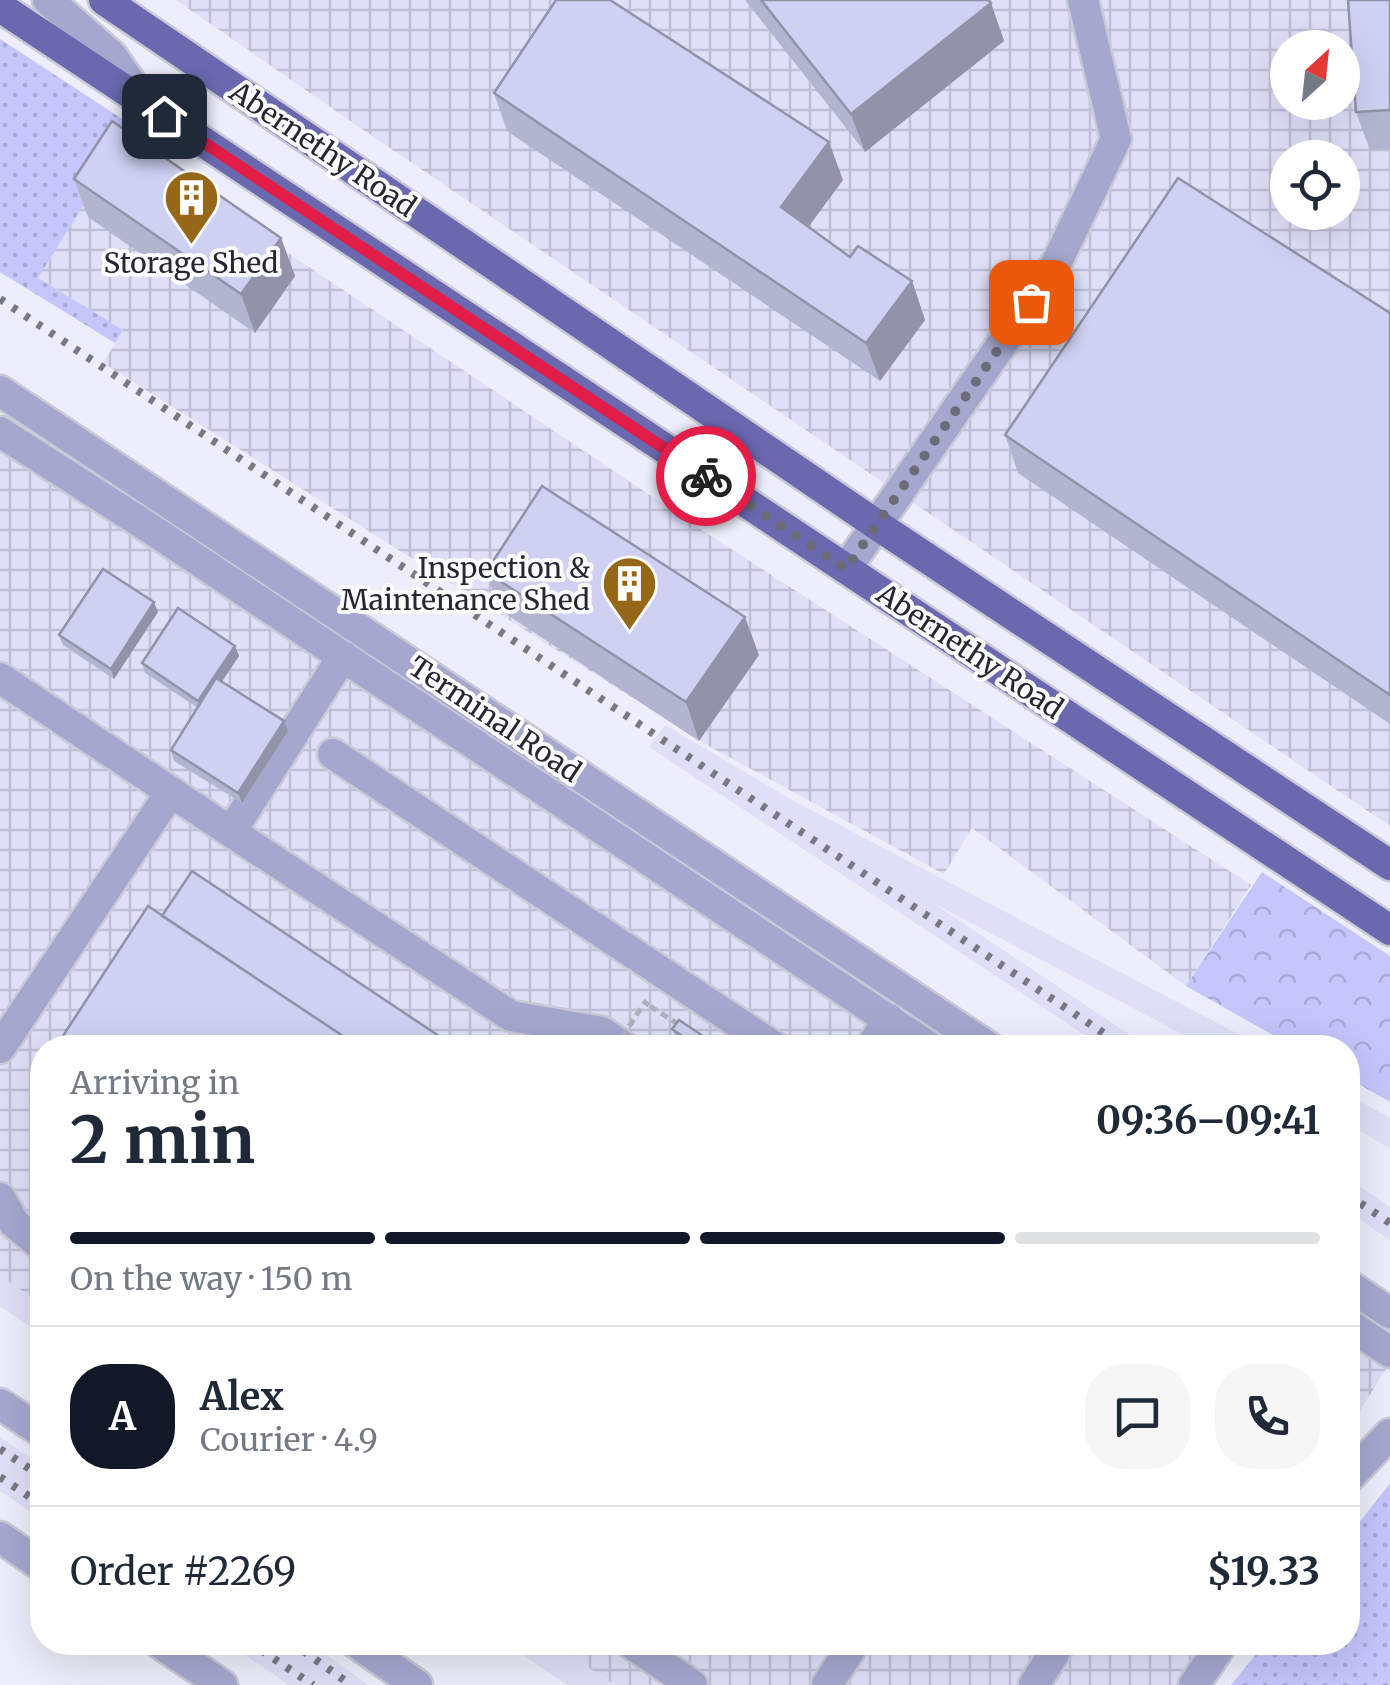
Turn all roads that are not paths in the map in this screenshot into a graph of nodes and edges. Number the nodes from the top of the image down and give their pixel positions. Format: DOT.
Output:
graph roads {
  1 [pos="48,0"];
  2 [pos="104,0"];
  3 [pos="1083,0"];
  4 [pos="0,7"];
  5 [pos="145,104"];
  6 [pos="0,390"];
  7 [pos="0,424"];
  8 [pos="0,432"];
  9 [pos="42,458"];
  10 [pos="877,525"];
  11 [pos="846,569"];
  12 [pos="344,656"];
  13 [pos="0,678"];
  14 [pos="333,754"];
  15 [pos="170,793"];
  16 [pos="231,832"];
  17 [pos="1390,865"];
  18 [pos="1390,930"];
  19 [pos="889,1019"];
  20 [pos="606,1035"];
  21 [pos="756,1035"];
  22 [pos="879,1035"];
  23 [pos="912,1035"];
  24 [pos="970,1035"];
  25 [pos="0,1048"];
  26 [pos="0,1198"];
  27 [pos="30,1236"];
  28 [pos="1360,1293"];
  29 [pos="1390,1314"];
  30 [pos="1360,1332"];
  31 [pos="1390,1352"];
  32 [pos="0,1404"];
  33 [pos="30,1424"];
  34 [pos="1390,1434"];
  35 [pos="1360,1465"];
  36 [pos="0,1537"];
  37 [pos="30,1558"];
  38 [pos="177,1655"];
  39 [pos="374,1655"];
  40 [pos="648,1655"];
  41 [pos="847,1655"];
  42 [pos="1054,1655"];
  43 [pos="1214,1655"];
  44 [pos="222,1685"];
  45 [pos="417,1685"];
  46 [pos="692,1685"];
  47 [pos="828,1685"];
  48 [pos="1034,1685"];
  49 [pos="1194,1685"];
  1 -- 5 [label="street"];
  2 -- 10 [label="main road, Abernethy Road"];
  3 -- 10 [label="street"];
  4 -- 5 [label="main road, Abernethy Road"];
  5 -- 11 [label="main road, Abernethy Road"];
  6 -- 24 [label="street, Terminal Road"];
  7 -- 9 [label="street"];
  8 -- 9 [label="street"];
  9 -- 12 [label="street"];
  10 -- 11 [label="street"];
  10 -- 17 [label="main road, Abernethy Road"];
  11 -- 18 [label="main road, Abernethy Road"];
  12 -- 16 [label="street"];
  12 -- 19 [label="street"];
  13 -- 15 [label="street"];
  14 -- 21 [label="street"];
  15 -- 16 [label="street"];
  15 -- 25 [label="street"];
  16 -- 20 [label="street"];
  19 -- 22 [label="street"];
  19 -- 23 [label="street"];
  26 -- 27 [label="street"];
  28 -- 29 [label="street"];
  30 -- 31 [label="street"];
  32 -- 33 [label="street"];
  34 -- 35 [label="street"];
  36 -- 37 [label="street"];
  38 -- 44 [label="street"];
  39 -- 45 [label="street"];
  40 -- 46 [label="street"];
  41 -- 47 [label="street"];
  42 -- 48 [label="street"];
  43 -- 49 [label="street"];
}
